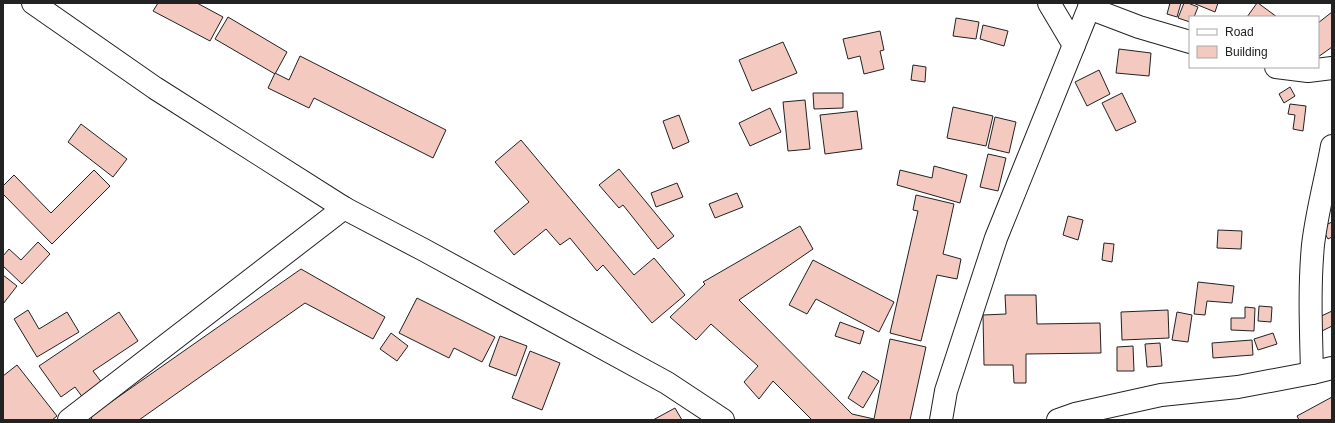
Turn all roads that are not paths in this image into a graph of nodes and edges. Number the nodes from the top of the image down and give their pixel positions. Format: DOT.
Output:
graph roads {
  1 [pos="33,3"];
  2 [pos="1049,3"];
  3 [pos="1090,6"];
  4 [pos="1189,42"];
  5 [pos="1074,45"];
  6 [pos="1284,68"];
  7 [pos="1332,68"];
  8 [pos="1332,146"];
  9 [pos="344,208"];
  10 [pos="1322,371"];
  11 [pos="69,420"];
  12 [pos="723,420"];
  13 [pos="941,420"];
  14 [pos="1058,420"];
  1 -- 9 [label="street"];
  2 -- 5 [label="street"];
  3 -- 4 [label="street"];
  3 -- 5 [label="street"];
  5 -- 13 [label="street"];
  6 -- 7 [label="street"];
  8 -- 10 [label="street"];
  9 -- 11 [label="street"];
  9 -- 12 [label="street"];
  10 -- 14 [label="street"];
}
